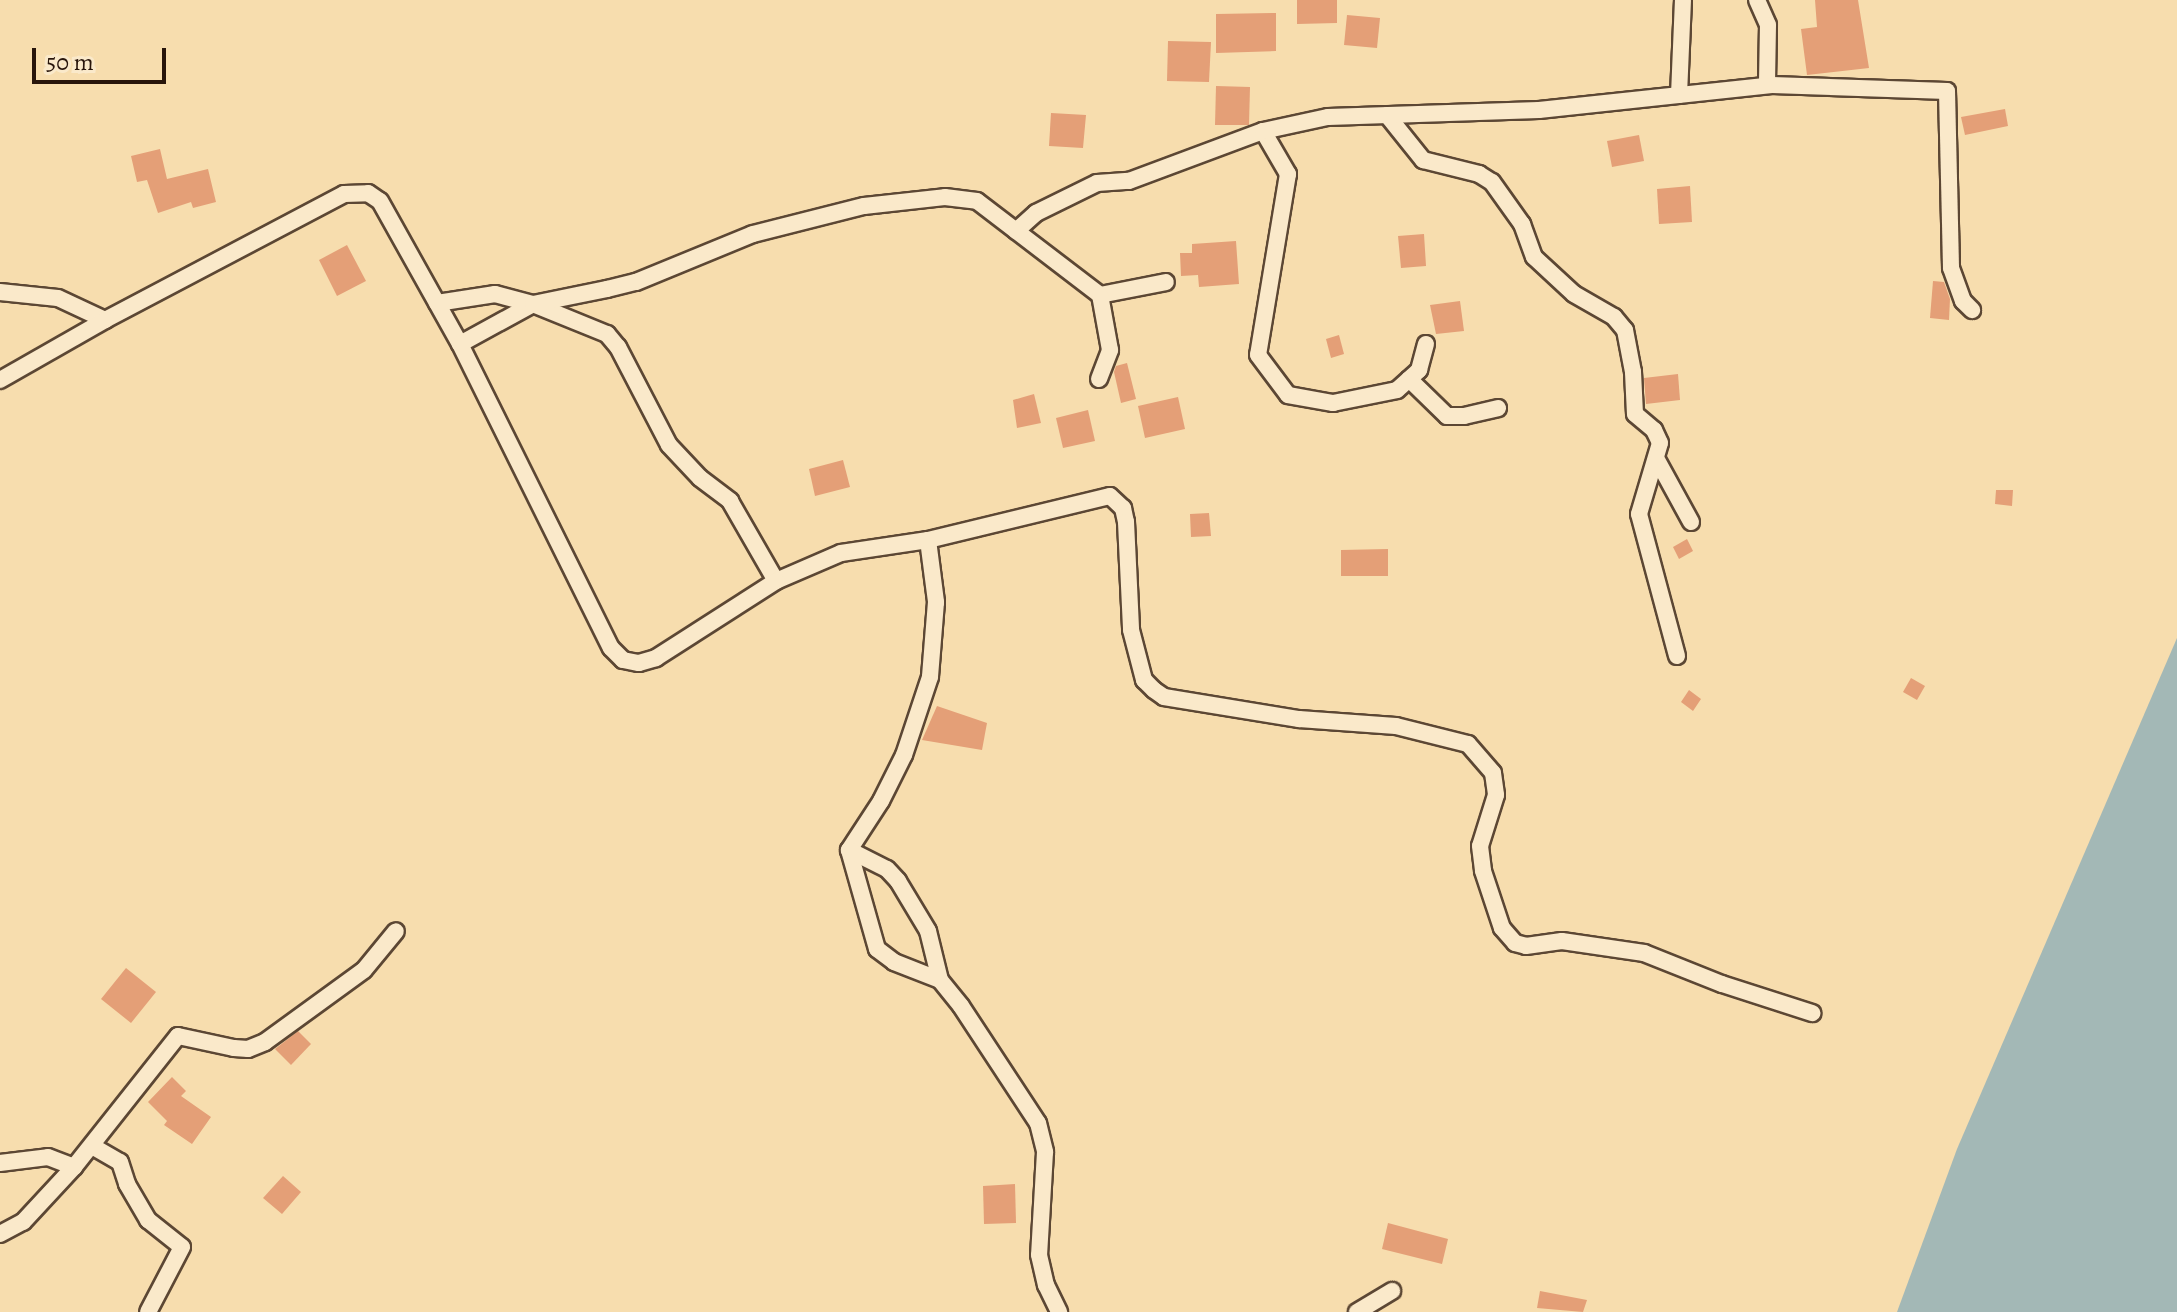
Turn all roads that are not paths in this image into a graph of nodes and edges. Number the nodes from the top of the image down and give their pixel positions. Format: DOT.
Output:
graph roads {
  1 [pos="1683,0"];
  2 [pos="1757,0"];
  3 [pos="1767,85"];
  4 [pos="1679,95"];
  5 [pos="1387,115"];
  6 [pos="1263,131"];
  7 [pos="1016,231"];
  8 [pos="1166,282"];
  9 [pos="0,292"];
  10 [pos="1100,295"];
  11 [pos="437,303"];
  12 [pos="533,304"];
  13 [pos="1972,310"];
  14 [pos="105,320"];
  15 [pos="460,344"];
  16 [pos="1426,344"];
  17 [pos="1099,379"];
  18 [pos="1409,379"];
  19 [pos="0,380"];
  20 [pos="1498,408"];
  21 [pos="1656,458"];
  22 [pos="1691,522"];
  23 [pos="928,540"];
  24 [pos="776,581"];
  25 [pos="1677,656"];
  26 [pos="849,850"];
  27 [pos="396,931"];
  28 [pos="940,980"];
  29 [pos="1812,1013"];
  30 [pos="92,1146"];
  31 [pos="0,1163"];
  32 [pos="74,1167"];
  33 [pos="0,1234"];
  34 [pos="1392,1291"];
  35 [pos="148,1312"];
  36 [pos="1059,1312"];
  37 [pos="1357,1312"];
  1 -- 4 [label="street"];
  2 -- 3 [label="street"];
  3 -- 4 [label="street"];
  3 -- 13 [label="street"];
  4 -- 5 [label="street"];
  5 -- 6 [label="street"];
  5 -- 21 [label="street"];
  6 -- 7 [label="street"];
  6 -- 18 [label="street"];
  7 -- 10 [label="street"];
  7 -- 12 [label="street"];
  8 -- 10 [label="street"];
  9 -- 14 [label="street"];
  10 -- 17 [label="street"];
  11 -- 12 [label="street"];
  11 -- 14 [label="street"];
  11 -- 15 [label="street"];
  12 -- 15 [label="street"];
  12 -- 24 [label="street"];
  14 -- 19 [label="street"];
  15 -- 24 [label="street"];
  16 -- 18 [label="street"];
  18 -- 20 [label="street"];
  21 -- 22 [label="street"];
  21 -- 25 [label="street"];
  23 -- 24 [label="street"];
  23 -- 26 [label="street"];
  23 -- 29 [label="street"];
  26 -- 28 [label="street"];
  26 -- 28 [label="street"];
  27 -- 30 [label="street"];
  28 -- 36 [label="street"];
  30 -- 32 [label="street"];
  30 -- 35 [label="street"];
  31 -- 32 [label="street"];
  32 -- 33 [label="street"];
  34 -- 37 [label="street"];
}
